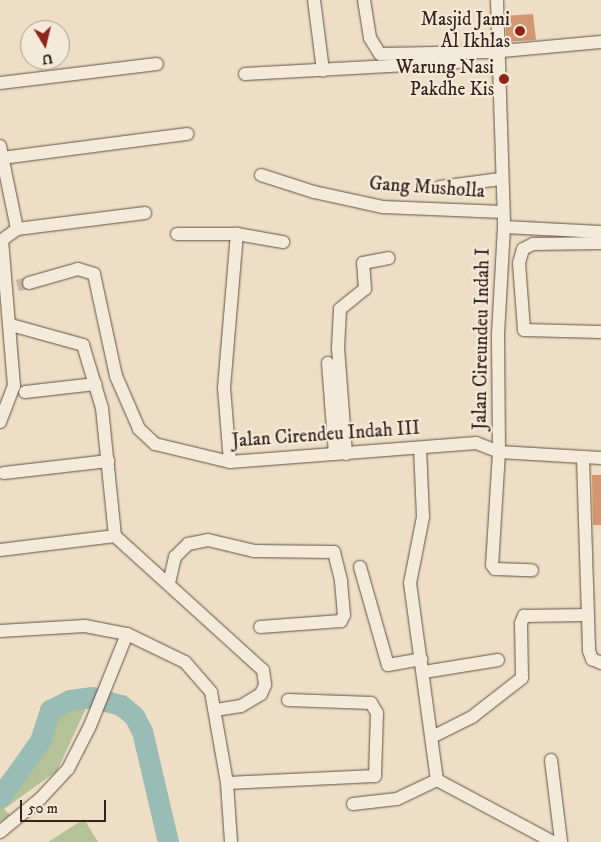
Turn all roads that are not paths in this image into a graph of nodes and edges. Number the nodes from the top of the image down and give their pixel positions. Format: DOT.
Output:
graph roads {
  1 [pos="314,0"];
  2 [pos="364,0"];
  3 [pos="497,0"];
  4 [pos="601,42"];
  5 [pos="497,55"];
  6 [pos="157,64"];
  7 [pos="323,70"];
  8 [pos="245,74"];
  9 [pos="0,83"];
  10 [pos="188,134"];
  11 [pos="1,152"];
  12 [pos="261,175"];
  13 [pos="500,179"];
  14 [pos="440,187"];
  15 [pos="503,212"];
  16 [pos="145,214"];
  17 [pos="504,227"];
  18 [pos="17,230"];
  19 [pos="601,232"];
  20 [pos="176,234"];
  21 [pos="236,234"];
  22 [pos="1,239"];
  23 [pos="283,242"];
  24 [pos="601,243"];
  25 [pos="389,258"];
  26 [pos="29,282"];
  27 [pos="11,325"];
  28 [pos="601,332"];
  29 [pos="328,363"];
  30 [pos="96,384"];
  31 [pos="25,392"];
  32 [pos="0,422"];
  33 [pos="420,448"];
  34 [pos="499,452"];
  35 [pos="341,454"];
  36 [pos="583,458"];
  37 [pos="601,458"];
  38 [pos="108,461"];
  39 [pos="230,462"];
  40 [pos="4,473"];
  41 [pos="116,536"];
  42 [pos="0,550"];
  43 [pos="360,567"];
  44 [pos="532,570"];
  45 [pos="169,583"];
  46 [pos="587,614"];
  47 [pos="260,627"];
  48 [pos="0,632"];
  49 [pos="127,634"];
  50 [pos="421,659"];
  51 [pos="498,660"];
  52 [pos="601,663"];
  53 [pos="424,672"];
  54 [pos="288,700"];
  55 [pos="216,710"];
  56 [pos="432,737"];
  57 [pos="551,760"];
  58 [pos="437,780"];
  59 [pos="227,783"];
  60 [pos="353,804"];
  61 [pos="0,832"];
  62 [pos="231,842"];
  63 [pos="554,842"];
  64 [pos="561,842"];
  1 -- 7 [label="street"];
  2 -- 5 [label="street"];
  3 -- 5 [label="street, Jalan Cireundeu Indah I"];
  4 -- 5 [label="street"];
  5 -- 7 [label="street"];
  5 -- 13 [label="street, Jalan Cireundeu Indah I"];
  6 -- 9 [label="street"];
  7 -- 8 [label="street"];
  10 -- 11 [label="street"];
  11 -- 18 [label="street"];
  12 -- 15 [label="street, Gang Musholla"];
  13 -- 14 [label="street"];
  13 -- 15 [label="street, Jalan Cireundeu Indah I"];
  15 -- 17 [label="street, Jalan Cireundeu Indah I"];
  16 -- 18 [label="street"];
  17 -- 19 [label="street, Jalan Cireundeu Indah I"];
  17 -- 34 [label="street, Jalan Cireundeu Indah I"];
  18 -- 22 [label="street"];
  20 -- 21 [label="street"];
  21 -- 23 [label="street"];
  21 -- 39 [label="street"];
  22 -- 27 [label="street"];
  24 -- 28 [label="street"];
  25 -- 35 [label="street"];
  26 -- 39 [label="street, Jalan Cirendeu Indah III"];
  27 -- 30 [label="street"];
  27 -- 32 [label="street"];
  29 -- 35 [label="street"];
  30 -- 31 [label="street"];
  30 -- 38 [label="street"];
  33 -- 34 [label="street, Jalan Cirendeu Indah III"];
  33 -- 35 [label="street, Jalan Cirendeu Indah III"];
  33 -- 50 [label="street"];
  34 -- 36 [label="street, Jalan Cirendeu Indah III"];
  34 -- 44 [label="street, Jalan Cireundeu Indah I"];
  35 -- 39 [label="street, Jalan Cirendeu Indah III"];
  36 -- 37 [label="street, Jalan Cirendeu Indah III"];
  36 -- 46 [label="street"];
  38 -- 40 [label="street"];
  38 -- 41 [label="street"];
  41 -- 42 [label="street"];
  41 -- 45 [label="street"];
  43 -- 50 [label="street"];
  45 -- 47 [label="street"];
  45 -- 55 [label="street"];
  46 -- 52 [label="street"];
  46 -- 56 [label="street"];
  48 -- 49 [label="street"];
  49 -- 55 [label="street"];
  49 -- 61 [label="street"];
  50 -- 53 [label="street"];
  51 -- 53 [label="street"];
  53 -- 56 [label="street"];
  54 -- 59 [label="street"];
  55 -- 59 [label="street"];
  56 -- 58 [label="street"];
  57 -- 64 [label="street"];
  58 -- 60 [label="street"];
  58 -- 63 [label="street"];
  59 -- 62 [label="street"];
}
